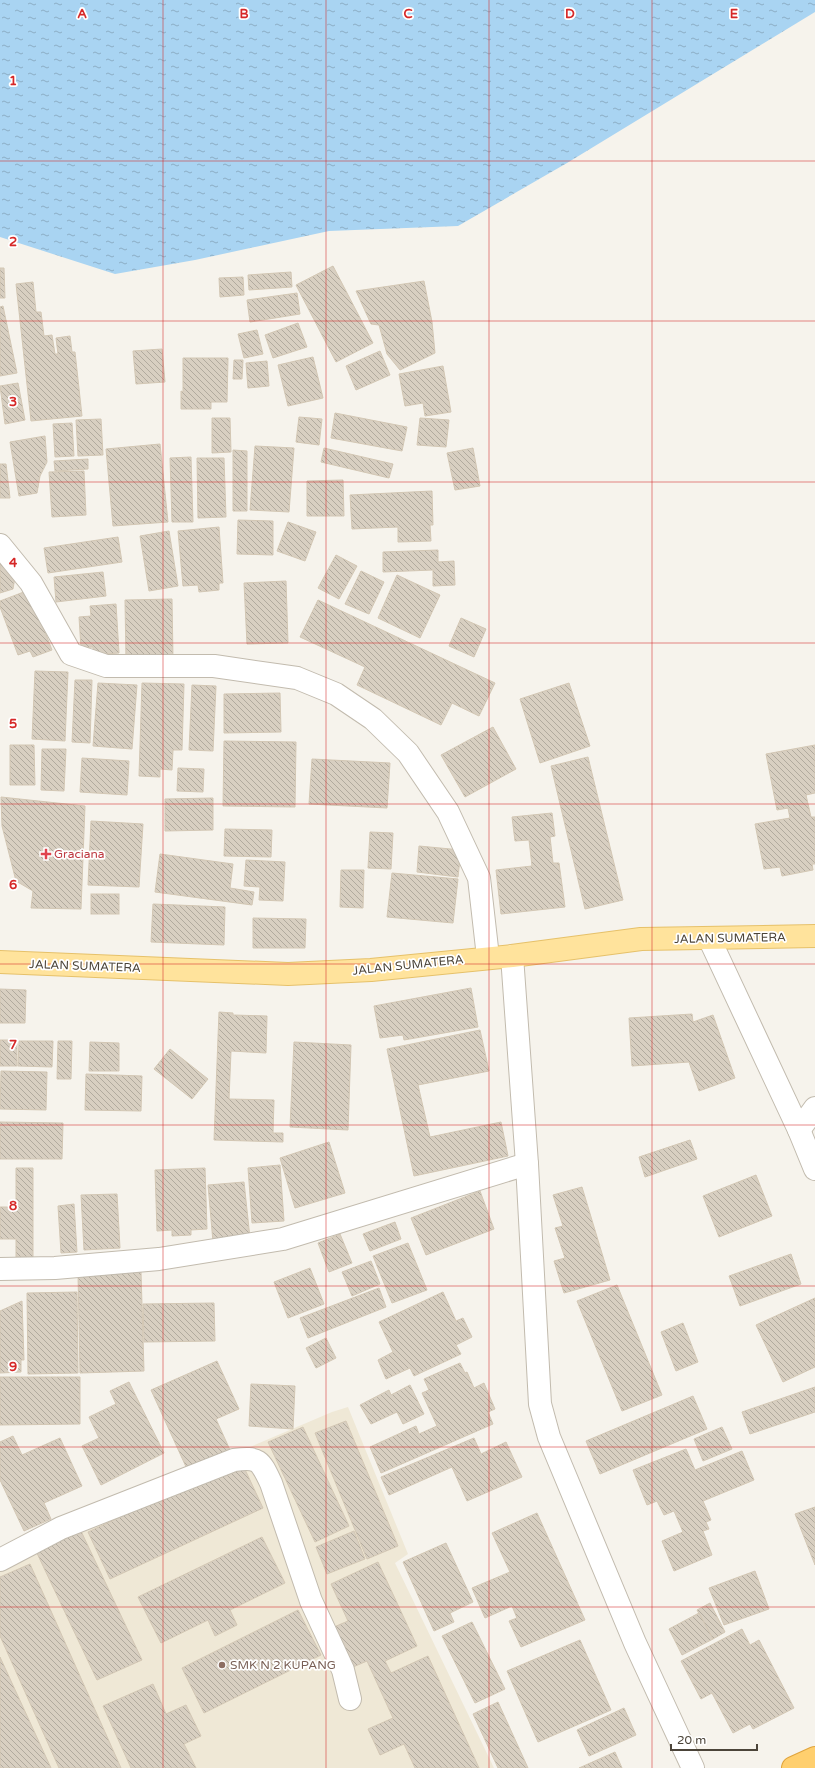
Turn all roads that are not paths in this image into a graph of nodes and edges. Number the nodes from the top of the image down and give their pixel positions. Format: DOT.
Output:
graph roads {
  1 [pos="0,545"];
  2 [pos="815,936"];
  3 [pos="709,938"];
  4 [pos="512,956"];
  5 [pos="488,958"];
  6 [pos="0,962"];
  7 [pos="815,1108"];
  8 [pos="799,1130"];
  9 [pos="527,1164"];
  10 [pos="815,1169"];
  11 [pos="0,1269"];
  12 [pos="0,1560"];
  13 [pos="350,1699"];
  14 [pos="815,1758"];
  15 [pos="693,1768"];
  16 [pos="793,1768"];
  1 -- 5 [label="street"];
  2 -- 3 [label="main road, JALAN SUMATERA"];
  3 -- 4 [label="main road, JALAN SUMATERA"];
  3 -- 8 [label="street"];
  4 -- 5 [label="main road, JALAN SUMATERA"];
  4 -- 9 [label="street"];
  5 -- 6 [label="main road, JALAN SUMATERA"];
  7 -- 8 [label="street"];
  8 -- 10 [label="street"];
  9 -- 11 [label="street"];
  9 -- 15 [label="street"];
  12 -- 13 [label="street"];
  14 -- 16 [label="highway"];
}
